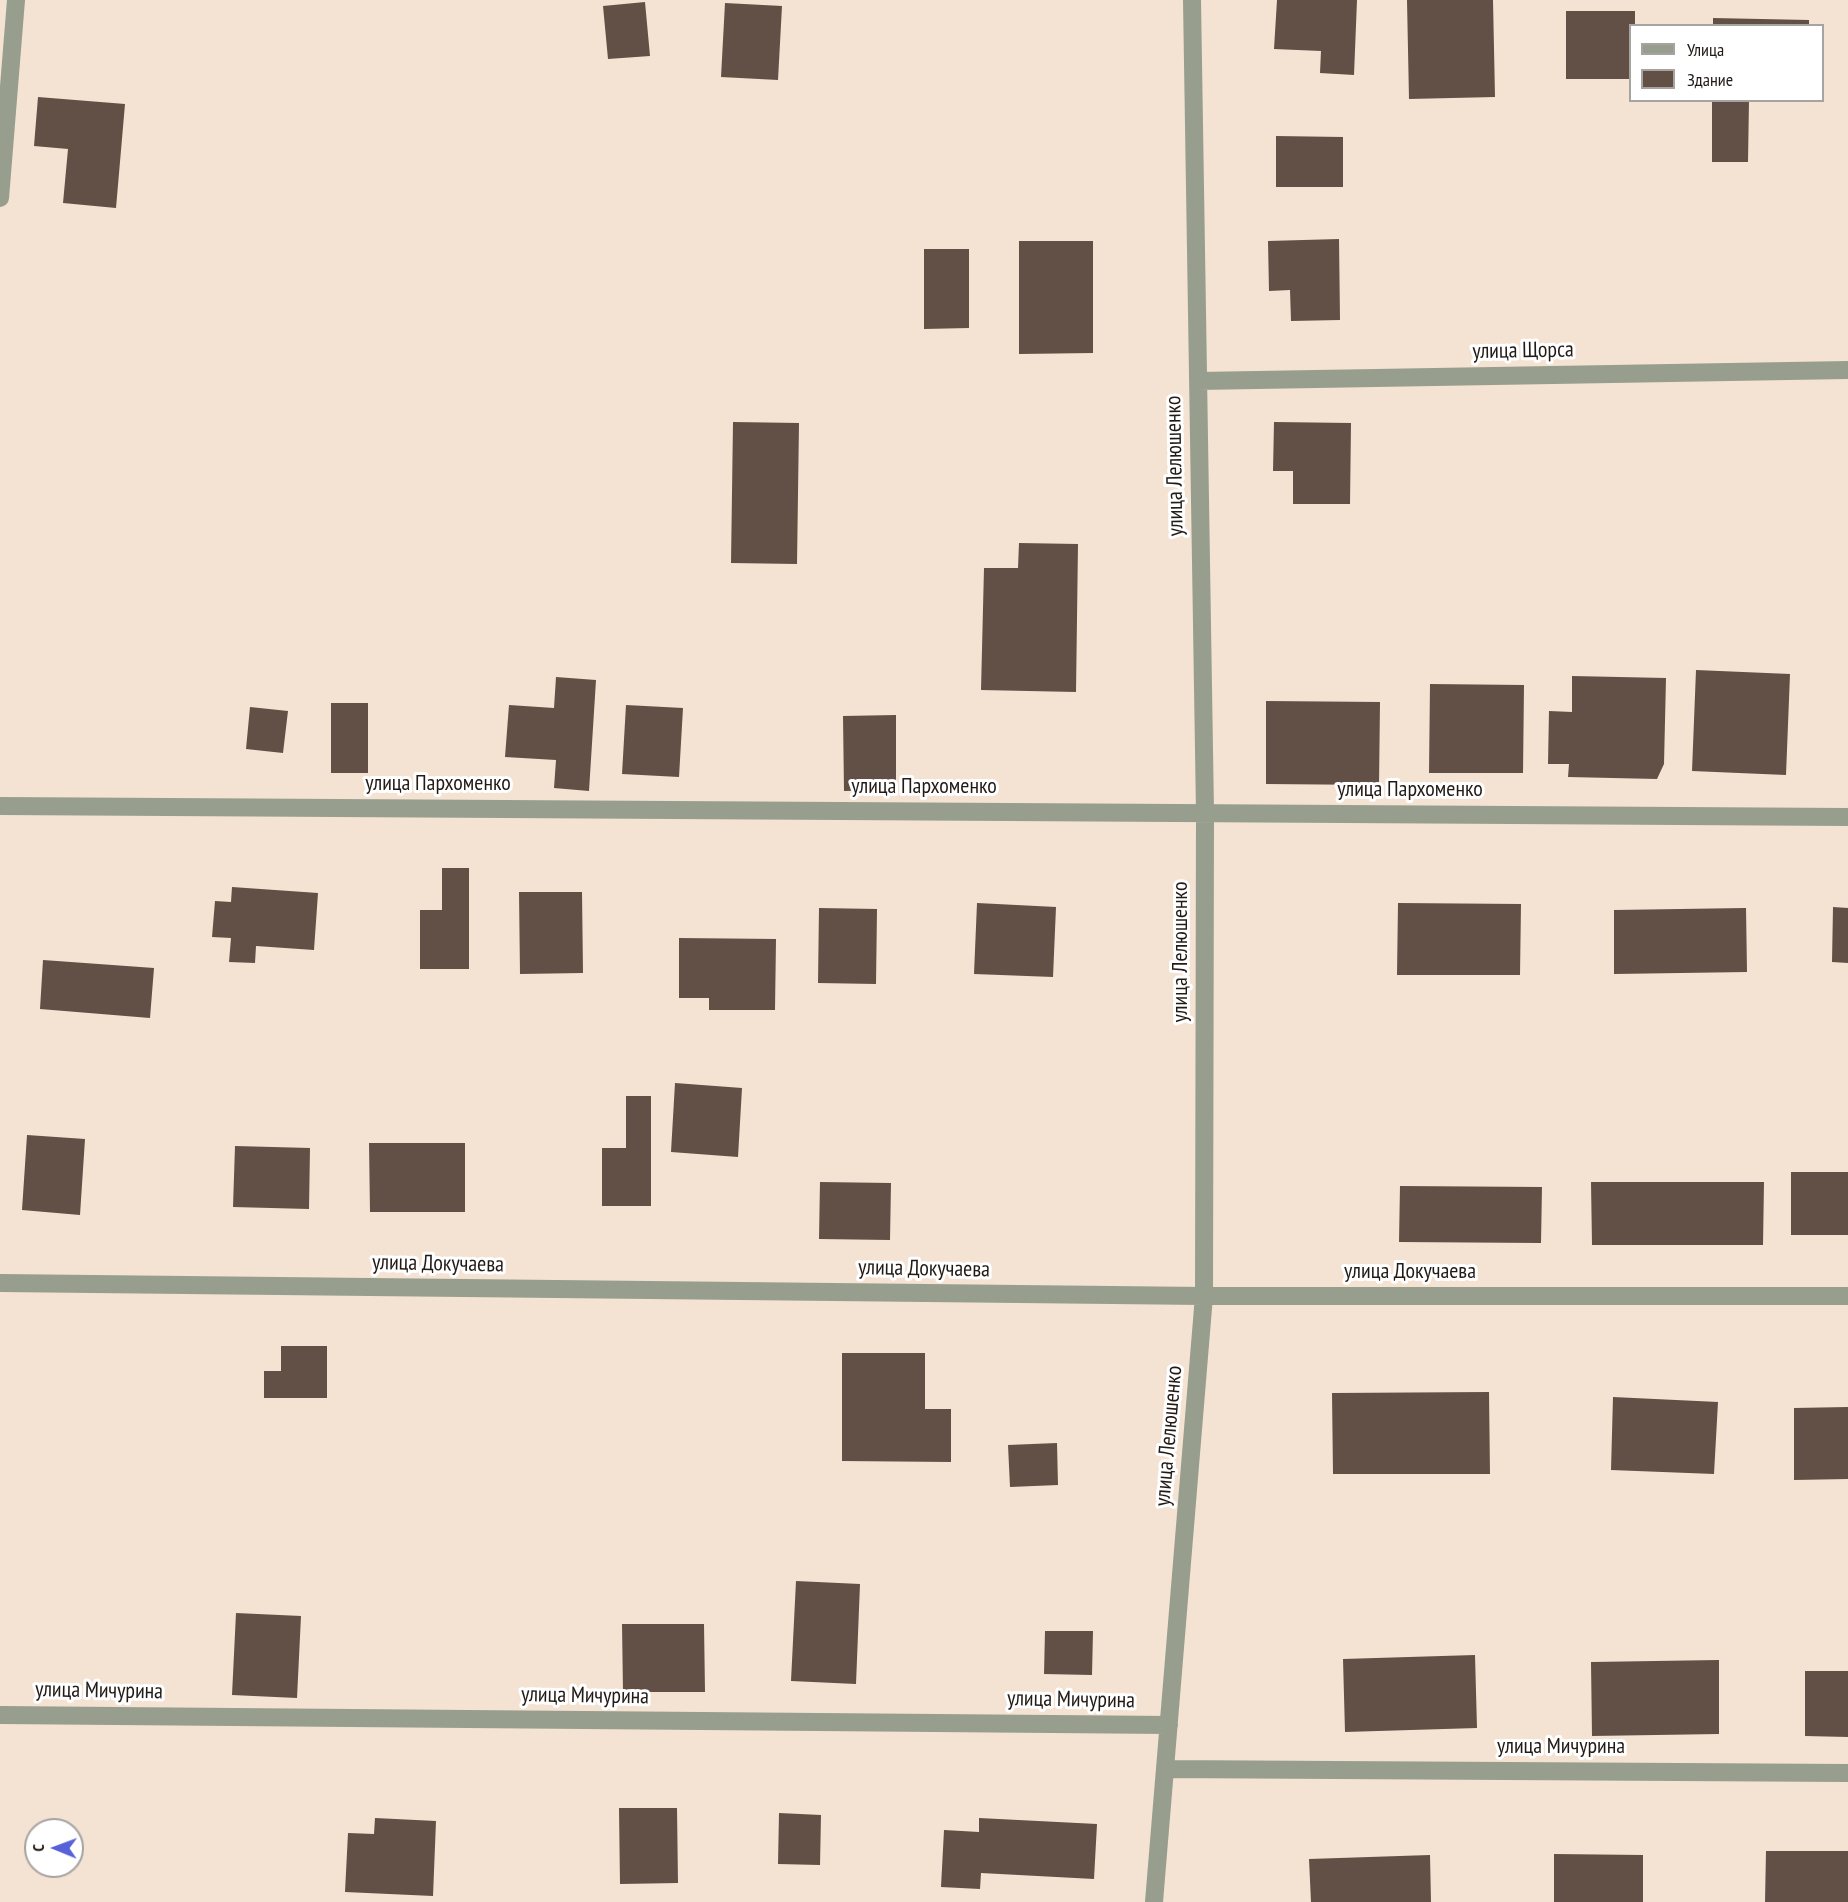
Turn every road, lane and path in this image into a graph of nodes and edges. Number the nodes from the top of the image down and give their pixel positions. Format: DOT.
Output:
graph roads {
  1 [pos="16,0"];
  2 [pos="1192,0"];
  3 [pos="0,198"];
  4 [pos="1848,370"];
  5 [pos="1198,381"];
  6 [pos="0,806"];
  7 [pos="1205,812"];
  8 [pos="1848,817"];
  9 [pos="0,1283"];
  10 [pos="1204,1296"];
  11 [pos="1848,1296"];
  12 [pos="0,1714"];
  13 [pos="1169,1725"];
  14 [pos="1165,1769"];
  15 [pos="1848,1773"];
  16 [pos="1154,1902"];
  1 -- 3 [label="street"];
  2 -- 5 [label="street, улица Лелюшенко"];
  4 -- 5 [label="street, улица Щорса"];
  5 -- 7 [label="street, улица Лелюшенко"];
  6 -- 7 [label="street, улица Пархоменко"];
  7 -- 8 [label="street, улица Пархоменко"];
  7 -- 10 [label="street, улица Лелюшенко"];
  9 -- 10 [label="street, улица Докучаева"];
  10 -- 11 [label="street, улица Докучаева"];
  10 -- 13 [label="street, улица Лелюшенко"];
  12 -- 13 [label="street, улица Мичурина"];
  13 -- 14 [label="street, улица Лелюшенко"];
  14 -- 15 [label="street, улица Мичурина"];
  14 -- 16 [label="street, улица Лелюшенко"];
}
